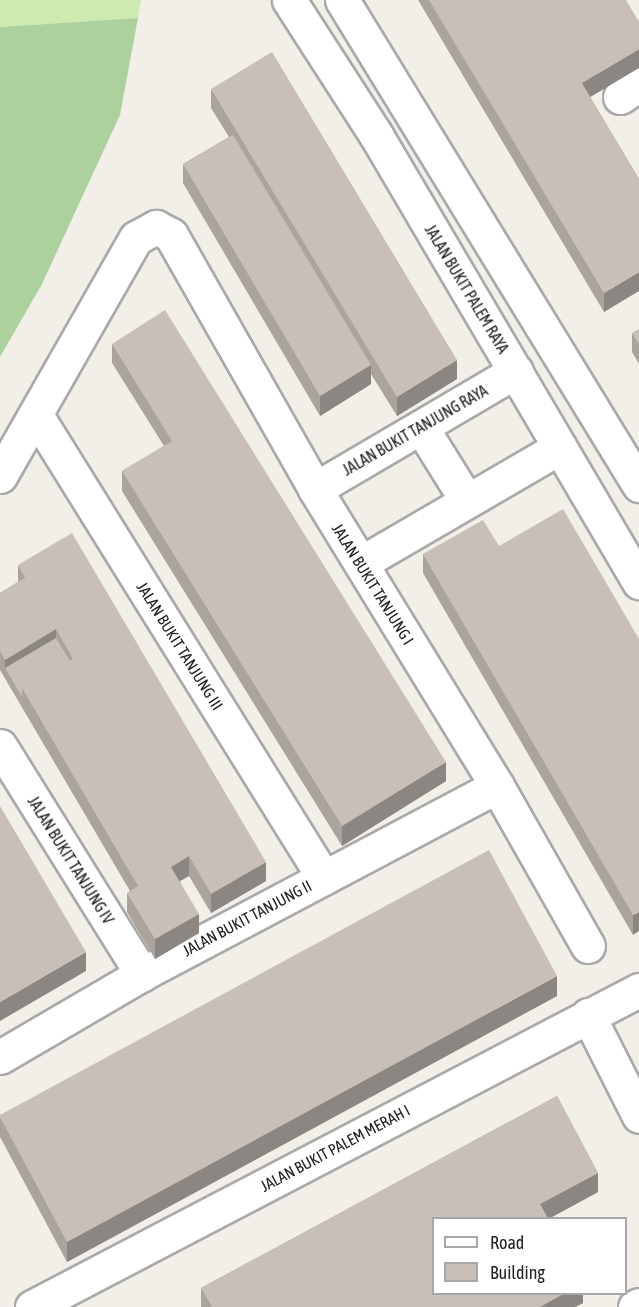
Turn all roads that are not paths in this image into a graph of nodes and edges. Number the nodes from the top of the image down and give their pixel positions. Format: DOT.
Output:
graph roads {
  1 [pos="289,0"];
  2 [pos="342,0"];
  3 [pos="516,371"];
  4 [pos="584,398"];
  5 [pos="36,415"];
  6 [pos="421,427"];
  7 [pos="553,435"];
  8 [pos="0,476"];
  9 [pos="639,485"];
  10 [pos="315,489"];
  11 [pos="467,501"];
  12 [pos="361,563"];
  13 [pos="639,582"];
  14 [pos="0,746"];
  15 [pos="497,786"];
  16 [pos="324,878"];
  17 [pos="588,946"];
  18 [pos="142,974"];
  19 [pos="639,990"];
  20 [pos="588,1015"];
  21 [pos="0,1057"];
  22 [pos="639,1116"];
  23 [pos="639,1305"];
  24 [pos="32,1307"];
  25 [pos="635,1307"];
  1 -- 3 [label="street, JALAN BUKIT PALEM RAYA"];
  2 -- 4 [label="street"];
  3 -- 6 [label="street, JALAN BUKIT TANJUNG RAYA"];
  3 -- 7 [label="street, JALAN BUKIT PALEM RAYA"];
  4 -- 7 [label="street"];
  4 -- 9 [label="street"];
  5 -- 8 [label="street"];
  5 -- 10 [label="street, JALAN BUKIT TANJUNG I"];
  5 -- 16 [label="street, JALAN BUKIT TANJUNG III"];
  6 -- 10 [label="street, JALAN BUKIT TANJUNG RAYA"];
  6 -- 11 [label="street"];
  7 -- 11 [label="street"];
  7 -- 13 [label="street, JALAN BUKIT PALEM RAYA"];
  10 -- 12 [label="street, JALAN BUKIT TANJUNG I"];
  11 -- 12 [label="street"];
  12 -- 15 [label="street, JALAN BUKIT TANJUNG I"];
  14 -- 18 [label="street, JALAN BUKIT TANJUNG IV"];
  15 -- 16 [label="street, JALAN BUKIT TANJUNG II"];
  15 -- 17 [label="street, JALAN BUKIT TANJUNG I"];
  16 -- 18 [label="street, JALAN BUKIT TANJUNG II"];
  18 -- 21 [label="street, JALAN BUKIT TANJUNG II"];
  19 -- 20 [label="street, JALAN BUKIT PALEM MERAH I"];
  20 -- 22 [label="street"];
  20 -- 24 [label="street, JALAN BUKIT PALEM MERAH I"];
  23 -- 25 [label="street"];
}
